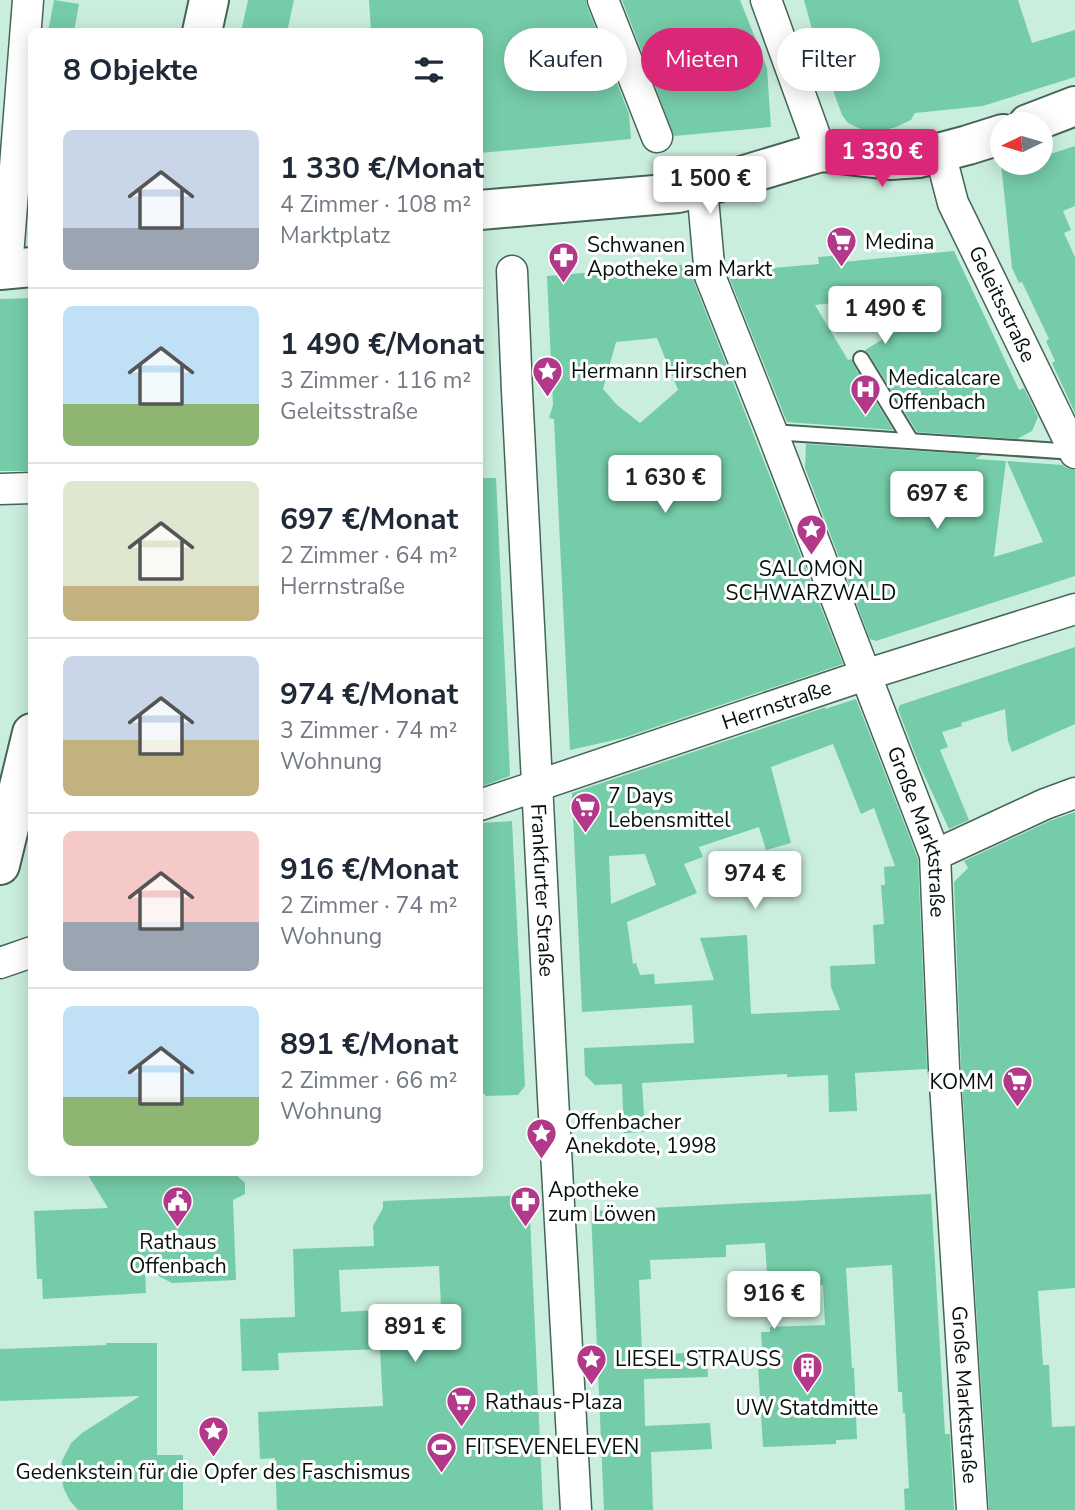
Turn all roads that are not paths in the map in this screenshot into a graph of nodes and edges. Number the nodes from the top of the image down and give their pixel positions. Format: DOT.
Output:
graph roads {
  1 [pos="28,0"];
  2 [pos="209,0"];
  3 [pos="603,0"];
  4 [pos="766,0"];
  5 [pos="203,28"];
  6 [pos="1075,106"];
  7 [pos="1054,114"];
  8 [pos="657,137"];
  9 [pos="990,138"];
  10 [pos="821,152"];
  11 [pos="940,153"];
  12 [pos="702,187"];
  13 [pos="483,210"];
  14 [pos="13,269"];
  15 [pos="512,271"];
  16 [pos="861,359"];
  17 [pos="772,432"];
  18 [pos="911,441"];
  19 [pos="1075,453"];
  20 [pos="28,488"];
  21 [pos="0,489"];
  22 [pos="1075,609"];
  23 [pos="865,675"];
  24 [pos="28,750"];
  25 [pos="538,786"];
  26 [pos="1075,793"];
  27 [pos="483,804"];
  28 [pos="935,855"];
  29 [pos="0,865"];
  30 [pos="28,953"];
  31 [pos="0,963"];
  32 [pos="576,1510"];
  33 [pos="972,1510"];
  1 -- 14 [label="street"];
  2 -- 5 [label="street"];
  3 -- 8 [label="street"];
  4 -- 10 [label="street"];
  6 -- 7 [label="street"];
  9 -- 11 [label="street"];
  10 -- 11 [label="street"];
  10 -- 12 [label="street"];
  11 -- 19 [label="street, Geleitsstraße"];
  12 -- 13 [label="street"];
  12 -- 17 [label="street, Große Marktstraße"];
  15 -- 25 [label="street, Frankfurter Straße"];
  16 -- 18 [label="lane"];
  17 -- 18 [label="lane"];
  17 -- 23 [label="street, Große Marktstraße"];
  18 -- 19 [label="lane"];
  20 -- 21 [label="street"];
  22 -- 23 [label="street, Herrnstraße"];
  23 -- 25 [label="street, Herrnstraße"];
  23 -- 28 [label="street, Große Marktstraße"];
  24 -- 29 [label="street"];
  25 -- 27 [label="street, Herrnstraße"];
  25 -- 32 [label="street, Frankfurter Straße"];
  26 -- 28 [label="street"];
  28 -- 33 [label="street, Große Marktstraße"];
  30 -- 31 [label="street"];
}
